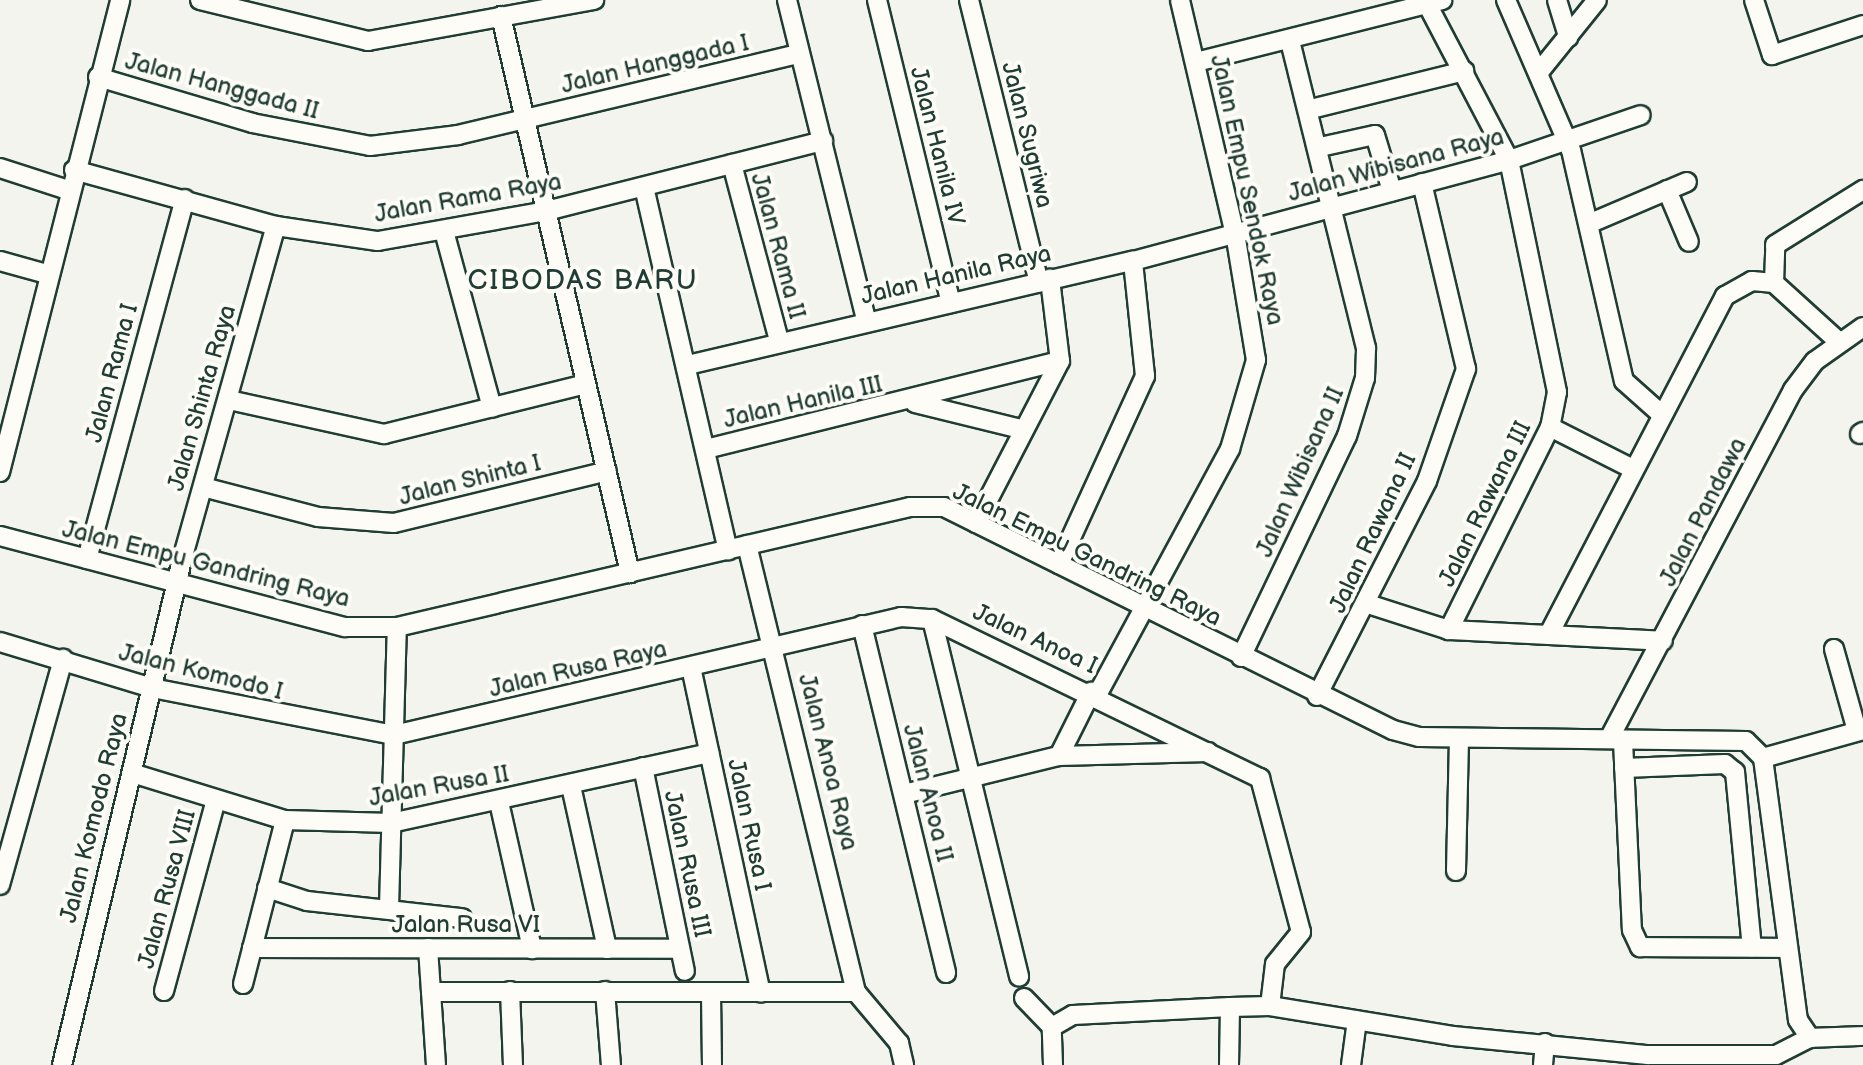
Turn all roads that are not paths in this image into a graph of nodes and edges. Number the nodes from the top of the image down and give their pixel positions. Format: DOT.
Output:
graph roads {
  1 [pos="120,0"];
  2 [pos="200,0"];
  3 [pos="594,0"];
  4 [pos="787,0"];
  5 [pos="877,0"];
  6 [pos="969,0"];
  7 [pos="1180,0"];
  8 [pos="1506,0"];
  9 [pos="1557,0"];
  10 [pos="1597,0"];
  11 [pos="1754,0"];
  12 [pos="1431,1"];
  13 [pos="240,6"];
  14 [pos="501,16"];
  15 [pos="1863,25"];
  16 [pos="1568,37"];
  17 [pos="1290,41"];
  18 [pos="799,54"];
  19 [pos="1196,62"];
  20 [pos="1464,71"];
  21 [pos="1539,72"];
  22 [pos="98,77"];
  23 [pos="1311,109"];
  24 [pos="1641,115"];
  25 [pos="522,120"];
  26 [pos="823,141"];
  27 [pos="1568,142"];
  28 [pos="1320,147"];
  29 [pos="1509,160"];
  30 [pos="732,164"];
  31 [pos="0,168"];
  32 [pos="74,170"];
  33 [pos="1687,182"];
  34 [pos="1422,183"];
  35 [pos="644,187"];
  36 [pos="68,190"];
  37 [pos="1667,190"];
  38 [pos="1863,190"];
  39 [pos="1392,191"];
  40 [pos="185,199"];
  41 [pos="1334,205"];
  42 [pos="546,211"];
  43 [pos="1593,222"];
  44 [pos="276,226"];
  45 [pos="444,231"];
  46 [pos="1235,232"];
  47 [pos="1689,242"];
  48 [pos="0,261"];
  49 [pos="1133,261"];
  50 [pos="47,274"];
  51 [pos="1044,280"];
  52 [pos="1774,283"];
  53 [pos="951,303"];
  54 [pos="866,320"];
  55 [pos="1863,327"];
  56 [pos="779,341"];
  57 [pos="1838,341"];
  58 [pos="1060,361"];
  59 [pos="688,365"];
  60 [pos="586,384"];
  61 [pos="229,400"];
  62 [pos="911,402"];
  63 [pos="492,408"];
  64 [pos="1661,414"];
  65 [pos="1550,427"];
  66 [pos="1021,429"];
  67 [pos="706,449"];
  68 [pos="1633,469"];
  69 [pos="607,471"];
  70 [pos="0,472"];
  71 [pos="203,487"];
  72 [pos="976,523"];
  73 [pos="0,536"];
  74 [pos="747,545"];
  75 [pos="728,550"];
  76 [pos="87,559"];
  77 [pos="1059,564"];
  78 [pos="630,573"];
  79 [pos="176,583"];
  80 [pos="1368,604"];
  81 [pos="1146,607"];
  82 [pos="932,619"];
  83 [pos="862,625"];
  84 [pos="397,627"];
  85 [pos="1449,630"];
  86 [pos="1550,632"];
  87 [pos="1663,641"];
  88 [pos="0,642"];
  89 [pos="773,645"];
  90 [pos="1834,649"];
  91 [pos="1241,657"];
  92 [pos="63,659"];
  93 [pos="691,667"];
  94 [pos="152,688"];
  95 [pos="1094,693"];
  96 [pos="1317,696"];
  97 [pos="1860,731"];
  98 [pos="394,735"];
  99 [pos="1459,738"];
  100 [pos="1616,740"];
  101 [pos="1214,752"];
  102 [pos="709,753"];
  103 [pos="1059,756"];
  104 [pos="1763,758"];
  105 [pos="643,767"];
  106 [pos="1624,768"];
  107 [pos="132,773"];
  108 [pos="969,773"];
  109 [pos="571,786"];
  110 [pos="904,794"];
  111 [pos="216,800"];
  112 [pos="499,802"];
  113 [pos="285,820"];
  114 [pos="391,823"];
  115 [pos="3,860"];
  116 [pos="1456,871"];
  117 [pos="0,885"];
  118 [pos="267,888"];
  119 [pos="389,908"];
  120 [pos="462,918"];
  121 [pos="1752,947"];
  122 [pos="252,948"];
  123 [pos="428,948"];
  124 [pos="1787,948"];
  125 [pos="532,949"];
  126 [pos="607,949"];
  127 [pos="680,949"];
  128 [pos="685,971"];
  129 [pos="946,973"];
  130 [pos="1019,977"];
  131 [pos="243,984"];
  132 [pos="164,991"];
  133 [pos="510,991"];
  134 [pos="605,991"];
  135 [pos="431,992"];
  136 [pos="856,992"];
  137 [pos="761,993"];
  138 [pos="711,994"];
  139 [pos="1024,998"];
  140 [pos="1270,1006"];
  141 [pos="1230,1007"];
  142 [pos="1357,1020"];
  143 [pos="1052,1027"];
  144 [pos="1863,1036"];
  145 [pos="1810,1038"];
  146 [pos="1545,1043"];
  147 [pos="1734,1062"];
  148 [pos="62,1065"];
  149 [pos="436,1065"];
  150 [pos="513,1065"];
  151 [pos="611,1065"];
  152 [pos="712,1065"];
  153 [pos="904,1065"];
  154 [pos="1053,1065"];
  155 [pos="1229,1065"];
  156 [pos="1351,1065"];
  157 [pos="1543,1065"];
  1 -- 22 [label="street"];
  2 -- 13 [label="street"];
  3 -- 14 [label="street"];
  4 -- 18 [label="street"];
  5 -- 53 [label="street, Jalan Hanila IV"];
  6 -- 51 [label="street, Jalan Sugriwa"];
  7 -- 19 [label="street, Jalan Empu Sendok Raya"];
  8 -- 21 [label="street"];
  9 -- 16 [label="street"];
  10 -- 16 [label="street"];
  11 -- 15 [label="street"];
  12 -- 17 [label="street"];
  12 -- 20 [label="street, Jalan Rawana III"];
  13 -- 14 [label="street"];
  14 -- 25 [label="street"];
  16 -- 21 [label="street"];
  17 -- 19 [label="street"];
  17 -- 23 [label="street, Jalan Wibisana II"];
  18 -- 25 [label="street, Jalan Hanggada I"];
  18 -- 26 [label="street"];
  19 -- 46 [label="street, Jalan Empu Sendok Raya"];
  20 -- 23 [label="street"];
  20 -- 29 [label="street, Jalan Rawana III"];
  21 -- 27 [label="street"];
  22 -- 25 [label="street, Jalan Hanggada II"];
  22 -- 32 [label="street"];
  23 -- 28 [label="street, Jalan Wibisana II"];
  24 -- 27 [label="street, Jalan Wibisana Raya"];
  25 -- 42 [label="street"];
  26 -- 30 [label="street, Jalan Rama Raya"];
  26 -- 54 [label="street"];
  27 -- 29 [label="street, Jalan Wibisana Raya"];
  27 -- 43 [label="street"];
  28 -- 39 [label="street"];
  28 -- 41 [label="street, Jalan Wibisana II"];
  29 -- 34 [label="street, Jalan Wibisana Raya"];
  29 -- 65 [label="street, Jalan Rawana III"];
  30 -- 35 [label="street, Jalan Rama Raya"];
  30 -- 56 [label="street, Jalan Rama II"];
  31 -- 36 [label="street"];
  32 -- 36 [label="street"];
  32 -- 40 [label="street, Jalan Rama Raya"];
  33 -- 37 [label="street"];
  34 -- 39 [label="street, Jalan Wibisana Raya"];
  34 -- 80 [label="street, Jalan Rawana II"];
  35 -- 42 [label="street, Jalan Rama Raya"];
  35 -- 59 [label="street"];
  36 -- 50 [label="street"];
  37 -- 43 [label="street"];
  37 -- 47 [label="street"];
  38 -- 52 [label="street"];
  39 -- 41 [label="street, Jalan Wibisana Raya"];
  40 -- 44 [label="street, Jalan Rama Raya"];
  40 -- 76 [label="street, Jalan Rama I"];
  41 -- 46 [label="street, Jalan Wibisana Raya"];
  41 -- 91 [label="street, Jalan Wibisana II"];
  42 -- 45 [label="street, Jalan Rama Raya"];
  42 -- 60 [label="street"];
  43 -- 64 [label="street"];
  44 -- 45 [label="street, Jalan Rama Raya"];
  44 -- 61 [label="street, Jalan Shinta Raya"];
  45 -- 63 [label="street"];
  46 -- 49 [label="street, Jalan Hanila Raya"];
  46 -- 81 [label="street, Jalan Empu Sendok Raya"];
  48 -- 50 [label="street"];
  49 -- 51 [label="street, Jalan Hanila Raya"];
  49 -- 77 [label="street"];
  50 -- 70 [label="street"];
  51 -- 53 [label="street, Jalan Hanila Raya"];
  51 -- 58 [label="street, Jalan Sugriwa"];
  52 -- 57 [label="street"];
  52 -- 64 [label="street"];
  53 -- 54 [label="street, Jalan Hanila Raya"];
  54 -- 56 [label="street, Jalan Hanila Raya"];
  55 -- 57 [label="street, Jalan Pandawa"];
  56 -- 59 [label="street, Jalan Hanila Raya"];
  57 -- 87 [label="street, Jalan Pandawa"];
  58 -- 62 [label="street, Jalan Hanila III"];
  58 -- 66 [label="street"];
  59 -- 67 [label="street"];
  60 -- 63 [label="street"];
  60 -- 69 [label="street"];
  61 -- 63 [label="street"];
  61 -- 71 [label="street, Jalan Shinta Raya"];
  62 -- 66 [label="street, Jalan Hanila III"];
  62 -- 67 [label="street, Jalan Hanila III"];
  64 -- 68 [label="street"];
  65 -- 68 [label="street"];
  65 -- 85 [label="street, Jalan Rawana III"];
  66 -- 72 [label="street"];
  67 -- 75 [label="street"];
  68 -- 86 [label="street"];
  69 -- 71 [label="street, Jalan Shinta I"];
  69 -- 78 [label="street"];
  71 -- 79 [label="street, Jalan Shinta Raya"];
  72 -- 74 [label="street, Jalan Empu Gandring Raya"];
  72 -- 77 [label="street, Jalan Empu Gandring Raya"];
  73 -- 76 [label="street, Jalan Empu Gandring Raya"];
  74 -- 75 [label="street, Jalan Empu Gandring Raya"];
  74 -- 89 [label="street, Jalan Anoa Raya"];
  75 -- 78 [label="street, Jalan Empu Gandring Raya"];
  76 -- 79 [label="street, Jalan Empu Gandring Raya"];
  77 -- 81 [label="street, Jalan Empu Gandring Raya"];
  78 -- 84 [label="street, Jalan Empu Gandring Raya"];
  79 -- 84 [label="street, Jalan Empu Gandring Raya"];
  79 -- 94 [label="street, Jalan Komodo Raya"];
  80 -- 85 [label="street"];
  80 -- 96 [label="street, Jalan Rawana II"];
  81 -- 91 [label="street, Jalan Empu Gandring Raya"];
  81 -- 95 [label="street, Jalan Empu Sendok Raya"];
  82 -- 83 [label="street, Jalan Anoa I"];
  82 -- 95 [label="street, Jalan Anoa I"];
  82 -- 108 [label="street"];
  83 -- 89 [label="street, Jalan Anoa I"];
  83 -- 110 [label="street, Jalan Anoa II"];
  84 -- 98 [label="street"];
  85 -- 86 [label="street"];
  86 -- 87 [label="street"];
  87 -- 100 [label="street, Jalan Pandawa"];
  88 -- 92 [label="street, Jalan Komodo I"];
  89 -- 93 [label="street, Jalan Rusa Raya"];
  89 -- 136 [label="street, Jalan Anoa Raya"];
  90 -- 97 [label="street"];
  91 -- 96 [label="street, Jalan Empu Gandring Raya"];
  92 -- 94 [label="street, Jalan Komodo I"];
  92 -- 115 [label="street"];
  93 -- 98 [label="street, Jalan Rusa Raya"];
  93 -- 102 [label="street, Jalan Rusa I"];
  94 -- 98 [label="street, Jalan Komodo I"];
  94 -- 107 [label="street, Jalan Komodo Raya"];
  95 -- 101 [label="street, Jalan Anoa I"];
  95 -- 103 [label="street, Jalan Empu Sendok Raya"];
  96 -- 99 [label="street, Jalan Empu Gandring Raya"];
  97 -- 104 [label="street"];
  98 -- 114 [label="street"];
  99 -- 100 [label="street, Jalan Empu Gandring Raya"];
  99 -- 116 [label="street"];
  100 -- 104 [label="street, Jalan Empu Gandring Raya"];
  100 -- 106 [label="street"];
  101 -- 103 [label="street"];
  101 -- 140 [label="street, Jalan Anoa I"];
  102 -- 105 [label="street, Jalan Rusa II"];
  102 -- 137 [label="street, Jalan Rusa I"];
  103 -- 108 [label="street"];
  104 -- 124 [label="street"];
  105 -- 109 [label="street, Jalan Rusa II"];
  105 -- 127 [label="street, Jalan Rusa III"];
  106 -- 121 [label="street"];
  106 -- 121 [label="street"];
  107 -- 111 [label="street, Jalan Rusa II"];
  107 -- 148 [label="street, Jalan Komodo Raya"];
  108 -- 110 [label="street"];
  108 -- 130 [label="street"];
  109 -- 112 [label="street, Jalan Rusa II"];
  109 -- 126 [label="street"];
  110 -- 129 [label="street, Jalan Anoa II"];
  111 -- 113 [label="street, Jalan Rusa II"];
  111 -- 132 [label="street, Jalan Rusa VIII"];
  112 -- 114 [label="street, Jalan Rusa II"];
  112 -- 125 [label="street"];
  113 -- 114 [label="street, Jalan Rusa II"];
  113 -- 118 [label="street"];
  114 -- 119 [label="street"];
  115 -- 117 [label="street"];
  118 -- 119 [label="street"];
  118 -- 122 [label="street"];
  119 -- 120 [label="street"];
  121 -- 124 [label="street"];
  122 -- 123 [label="street, Jalan Rusa VI"];
  122 -- 131 [label="street"];
  123 -- 125 [label="street, Jalan Rusa VI"];
  123 -- 135 [label="street"];
  124 -- 145 [label="street"];
  125 -- 126 [label="street, Jalan Rusa VI"];
  126 -- 127 [label="street, Jalan Rusa VI"];
  127 -- 128 [label="street, Jalan Rusa III"];
  133 -- 134 [label="street"];
  133 -- 135 [label="street"];
  133 -- 150 [label="street"];
  134 -- 138 [label="street"];
  134 -- 151 [label="street"];
  135 -- 149 [label="street"];
  136 -- 137 [label="street"];
  136 -- 153 [label="street"];
  137 -- 138 [label="street"];
  138 -- 152 [label="street"];
  139 -- 143 [label="street"];
  140 -- 141 [label="street"];
  140 -- 142 [label="street"];
  141 -- 143 [label="street"];
  141 -- 155 [label="street"];
  142 -- 146 [label="street"];
  142 -- 156 [label="street"];
  143 -- 154 [label="street"];
  144 -- 145 [label="street"];
  145 -- 147 [label="street"];
  146 -- 147 [label="street"];
  146 -- 157 [label="street"];
}
